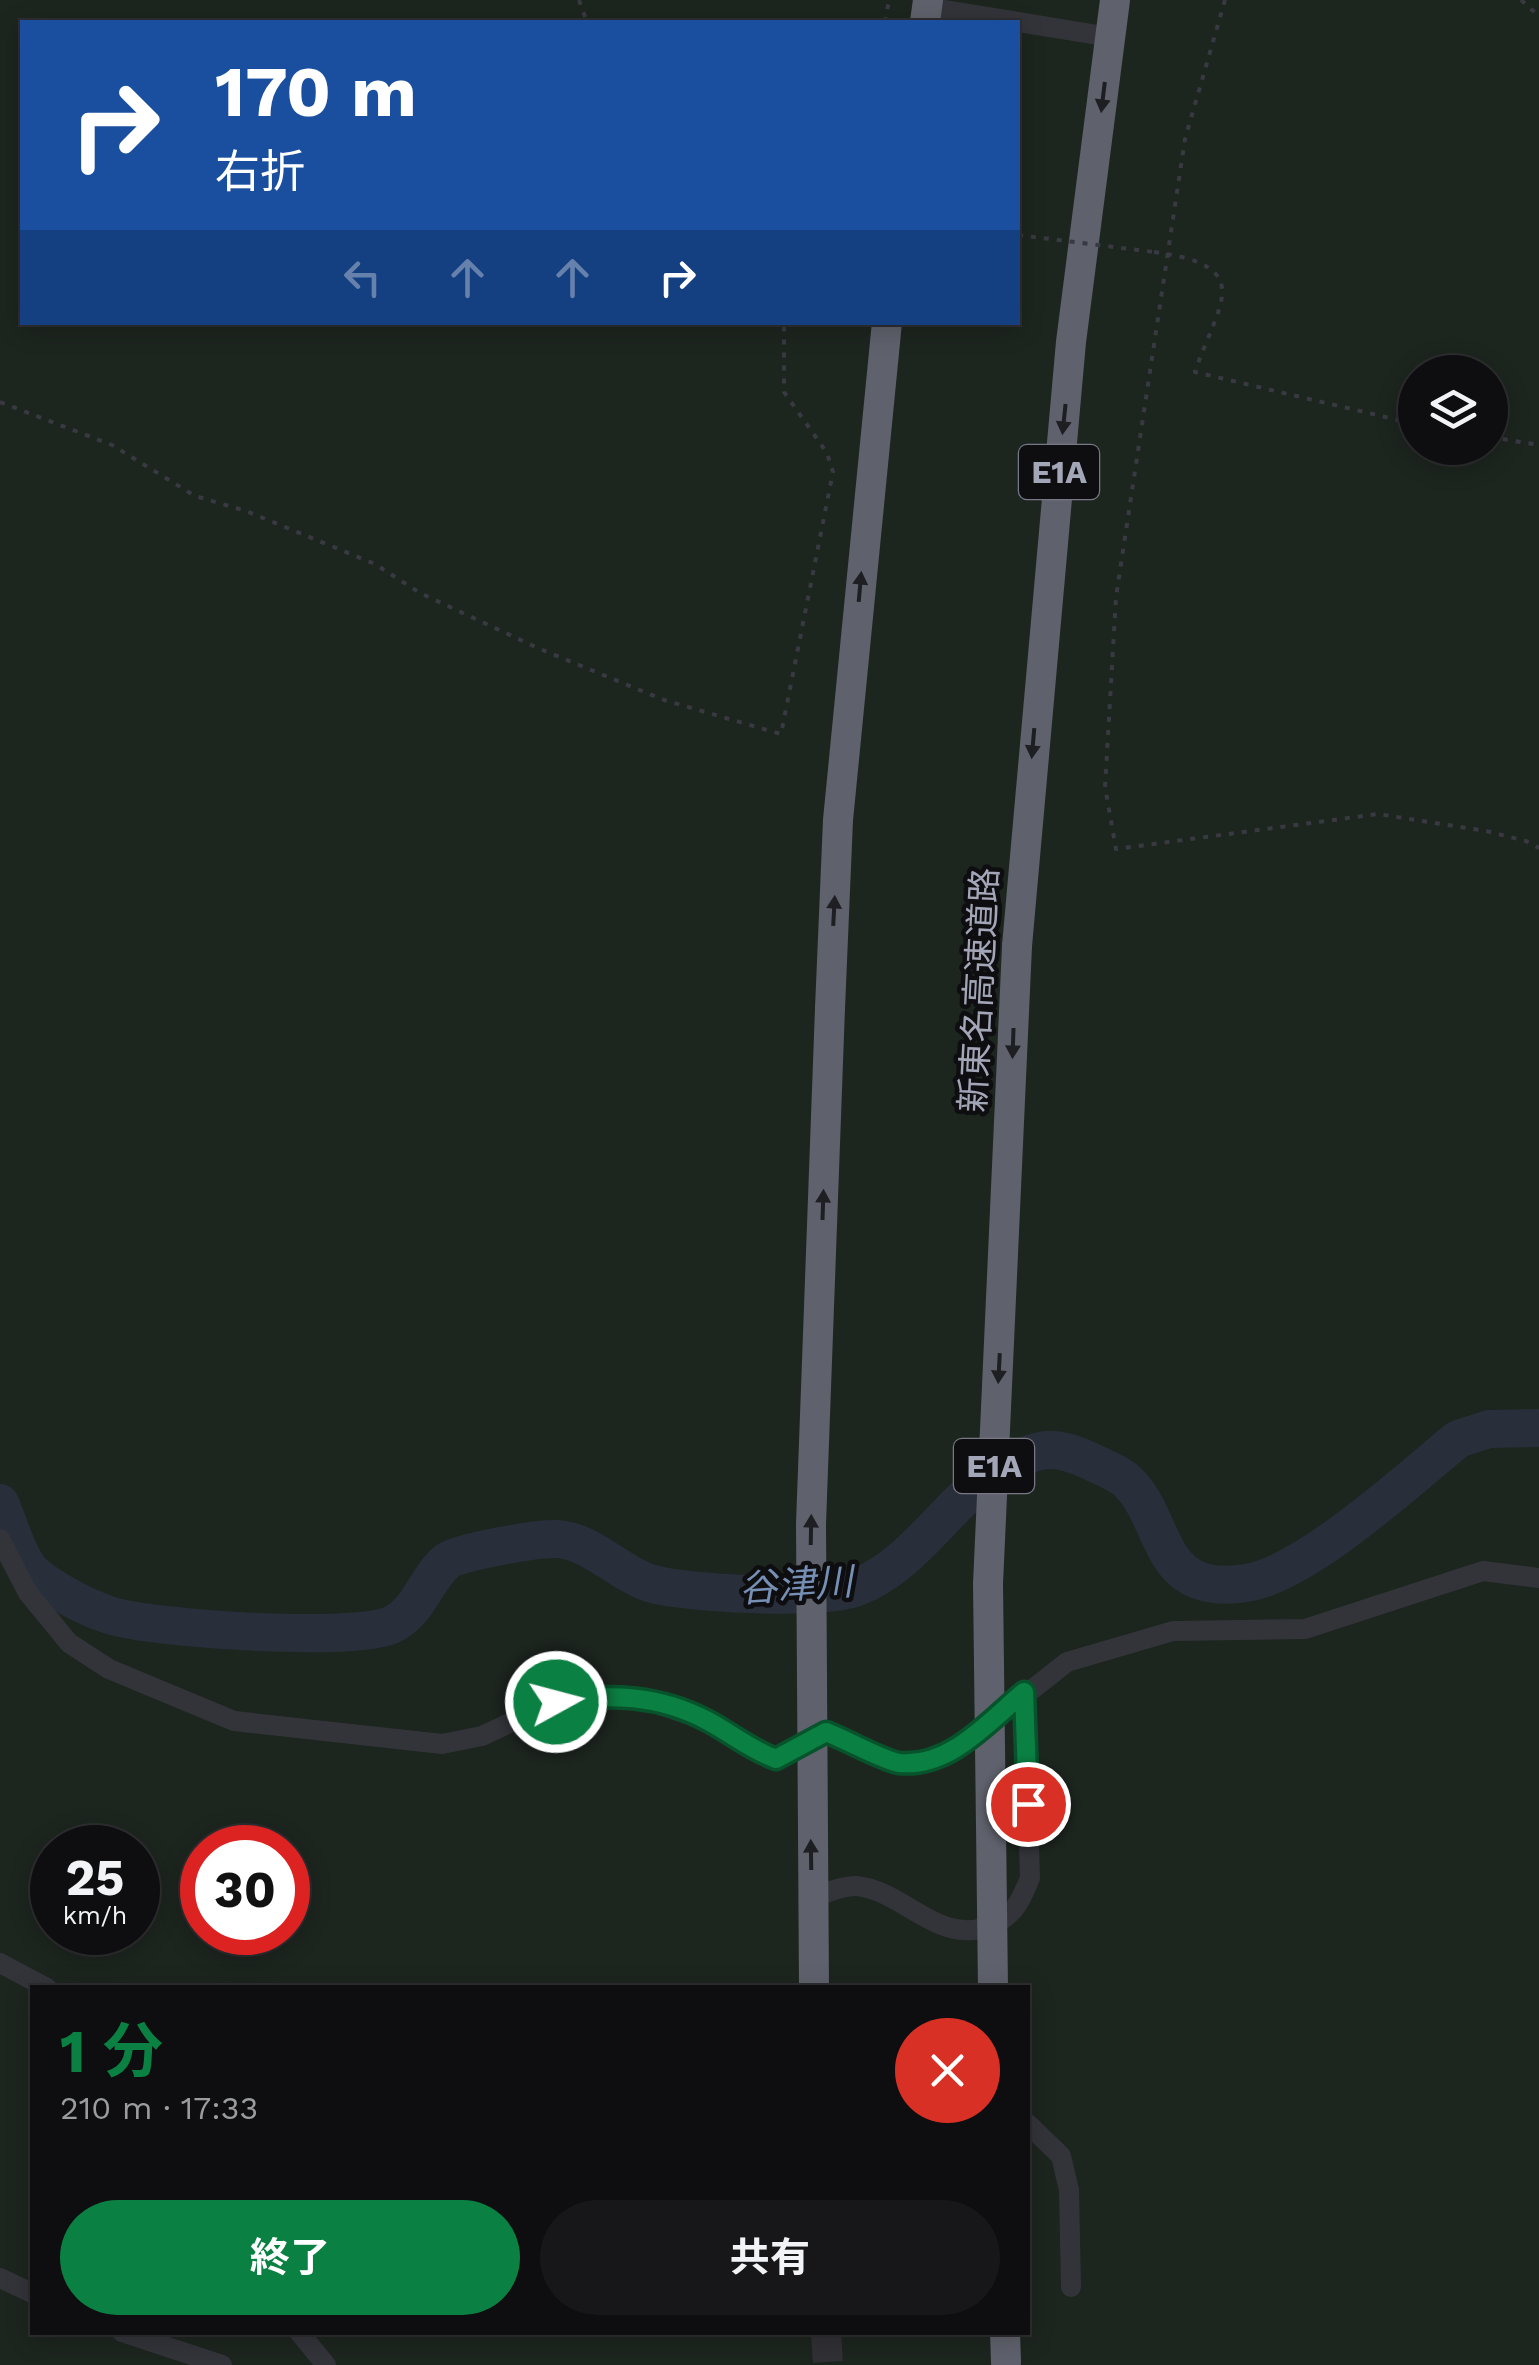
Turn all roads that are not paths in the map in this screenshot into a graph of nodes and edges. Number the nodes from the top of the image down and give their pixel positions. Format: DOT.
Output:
graph roads {
  1 [pos="1115,0"];
  2 [pos="926,10"];
  3 [pos="994,20"];
  4 [pos="1020,24"];
  5 [pos="1110,37"];
  6 [pos="887,325"];
  7 [pos="0,1539"];
  8 [pos="1539,1578"];
  9 [pos="1024,1692"];
  10 [pos="0,1963"];
  11 [pos="40,1985"];
  12 [pos="814,1985"];
  13 [pos="825,1985"];
  14 [pos="993,1985"];
  15 [pos="1030,2126"];
  16 [pos="0,2278"];
  17 [pos="1071,2288"];
  18 [pos="30,2292"];
  19 [pos="131,2335"];
  20 [pos="301,2335"];
  21 [pos="222,2365"];
  22 [pos="326,2365"];
  1 -- 5 [label="highway, 新東名高速道路 / E1A"];
  2 -- 3 [label="street"];
  4 -- 5 [label="street"];
  5 -- 14 [label="highway, 新東名高速道路 / E1A, one-way, bridge"];
  12 -- 6 [label="highway, one-way, bridge"];
  7 -- 9 [label="street"];
  8 -- 9 [label="street"];
  9 -- 13 [label="street"];
  10 -- 11 [label="street"];
  15 -- 17 [label="street"];
  16 -- 18 [label="street"];
  19 -- 21 [label="street"];
  20 -- 22 [label="street"];
}
